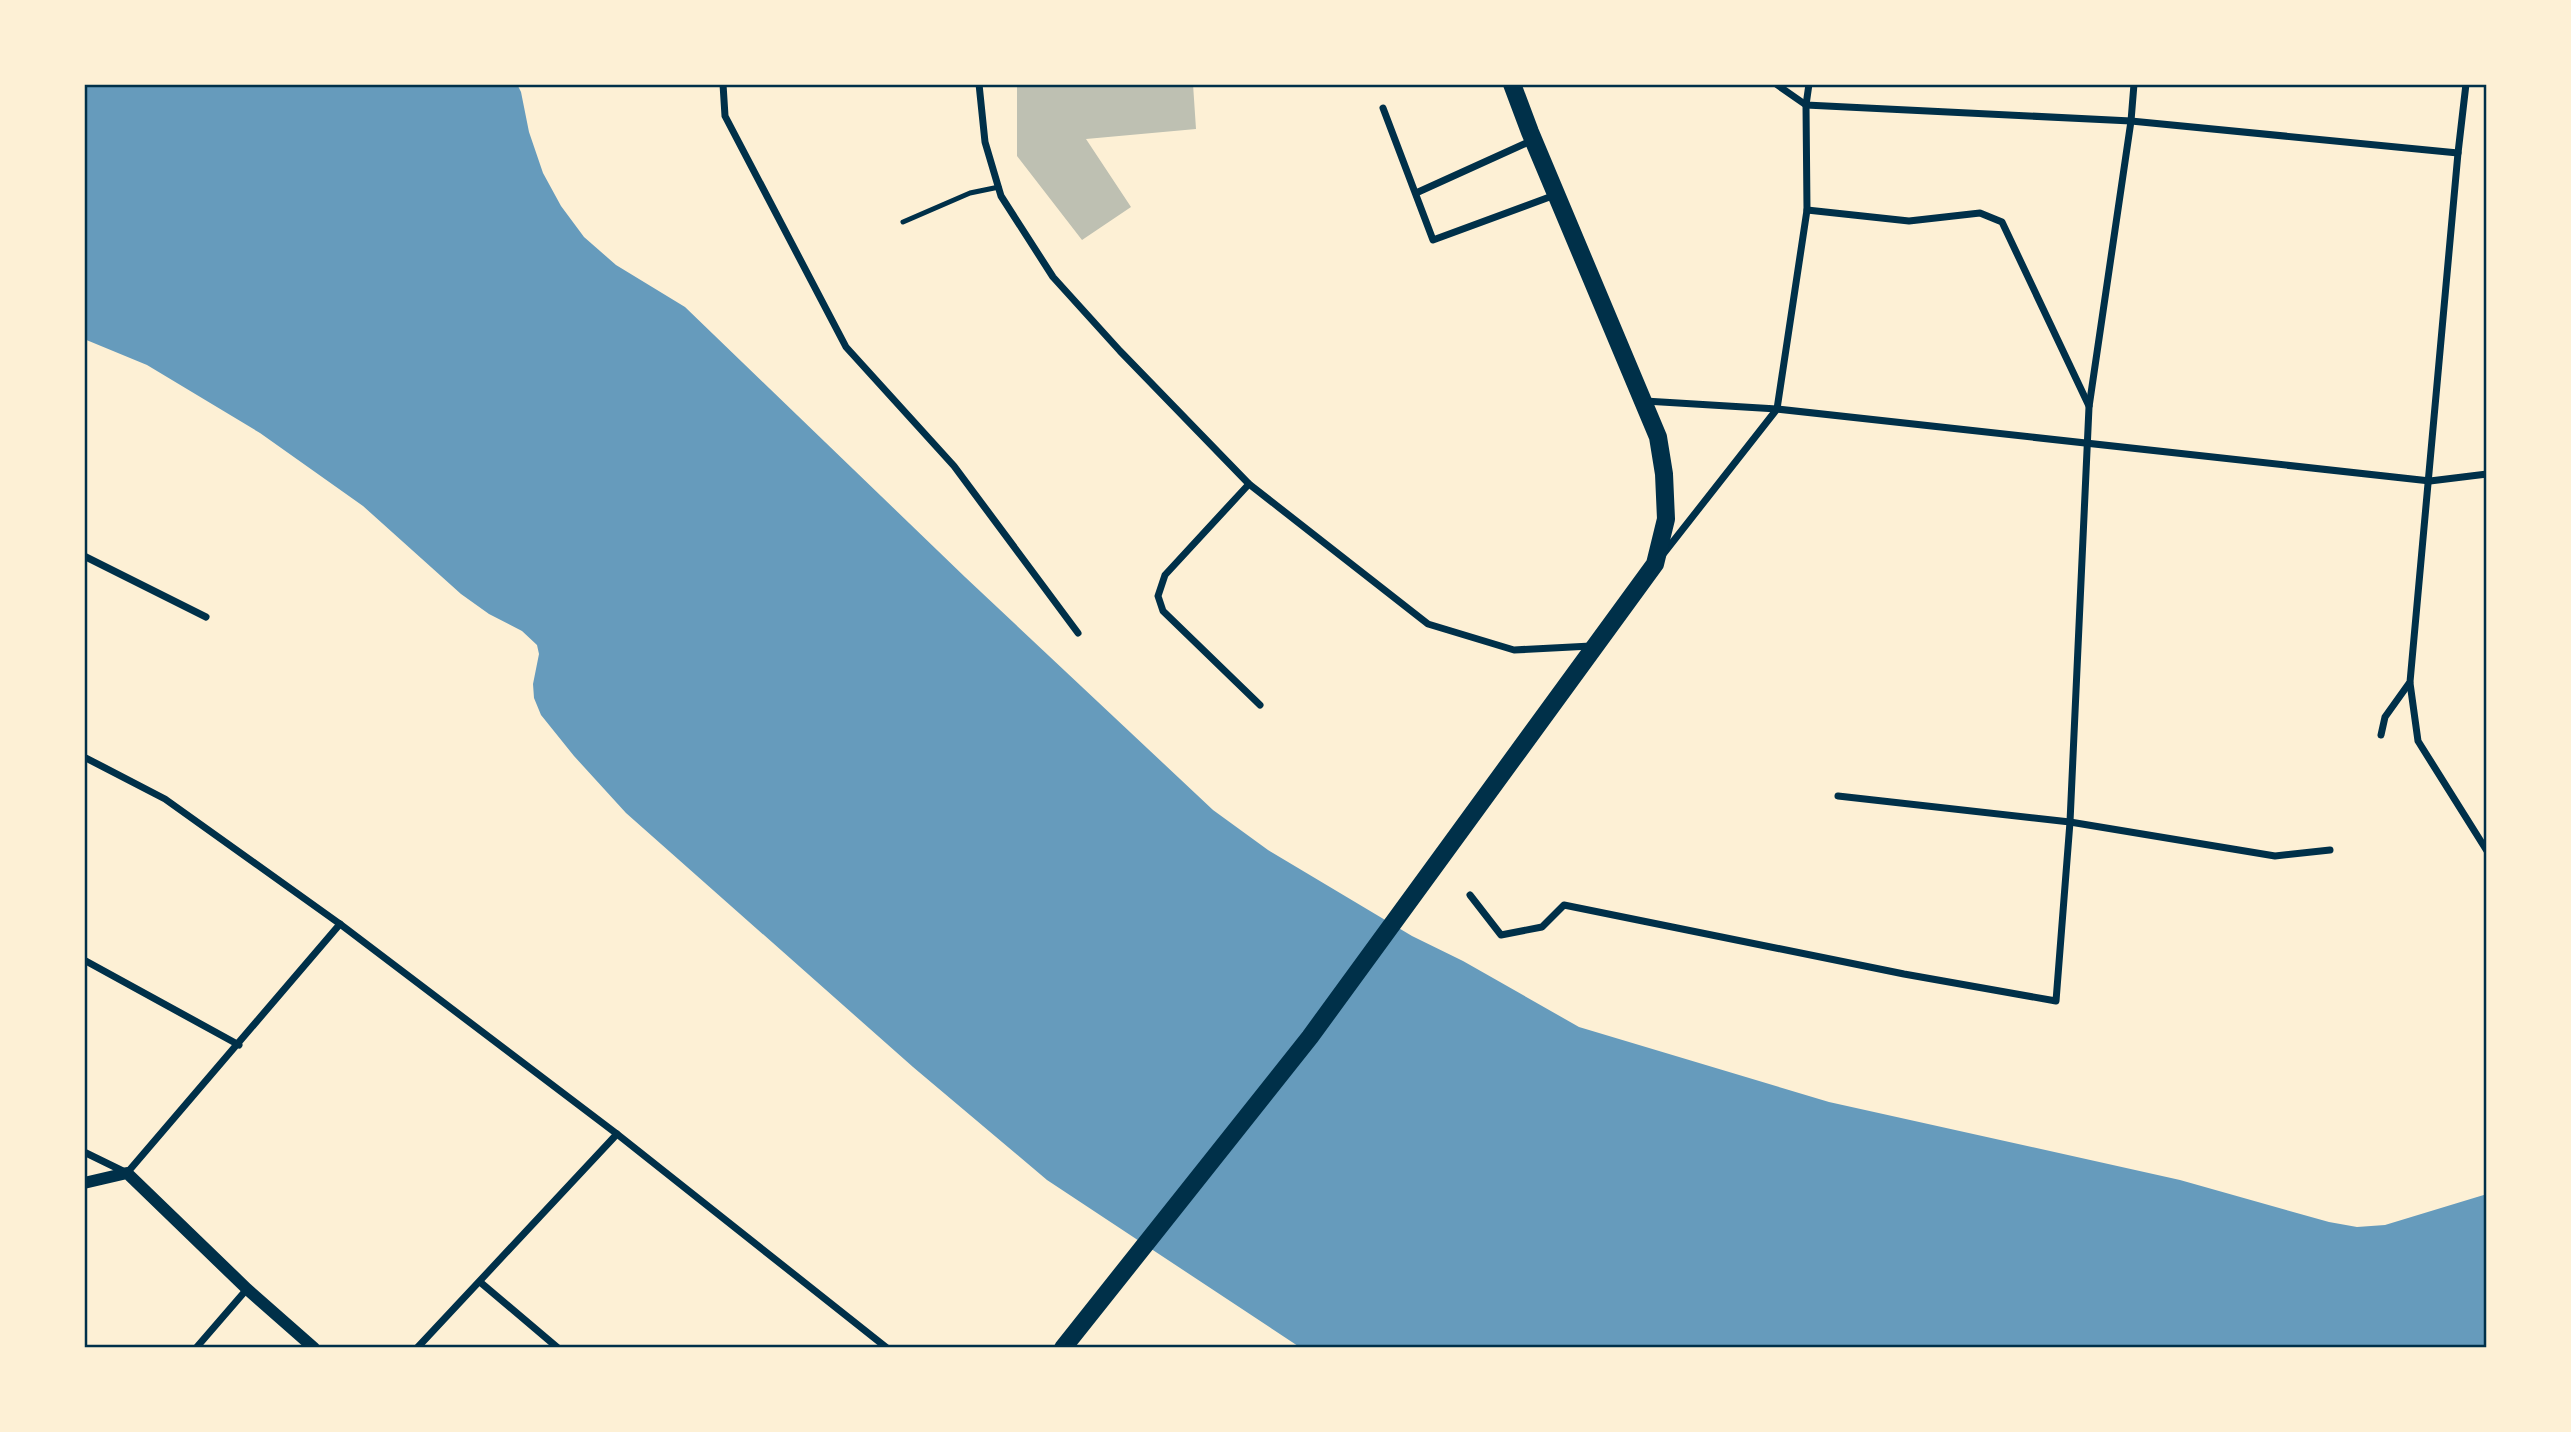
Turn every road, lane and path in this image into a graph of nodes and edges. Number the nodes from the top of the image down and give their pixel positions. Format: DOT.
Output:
graph roads {
  1 [pos="723,84"];
  2 [pos="979,84"];
  3 [pos="1512,84"];
  4 [pos="1776,84"];
  5 [pos="1809,84"];
  6 [pos="2134,84"];
  7 [pos="2466,84"];
  8 [pos="1806,105"];
  9 [pos="1383,108"];
  10 [pos="2131,121"];
  11 [pos="1533,140"];
  12 [pos="2458,153"];
  13 [pos="999,187"];
  14 [pos="1416,193"];
  15 [pos="1556,194"];
  16 [pos="1807,210"];
  17 [pos="903,222"];
  18 [pos="1644,401"];
  19 [pos="2089,407"];
  20 [pos="1777,409"];
  21 [pos="2088,441"];
  22 [pos="2487,474"];
  23 [pos="2430,481"];
  24 [pos="1248,484"];
  25 [pos="84,556"];
  26 [pos="1655,564"];
  27 [pos="206,617"];
  28 [pos="1078,633"];
  29 [pos="1595,646"];
  30 [pos="2410,682"];
  31 [pos="1260,705"];
  32 [pos="2381,735"];
  33 [pos="84,757"];
  34 [pos="1838,796"];
  35 [pos="2070,822"];
  36 [pos="2330,850"];
  37 [pos="2487,851"];
  38 [pos="1470,895"];
  39 [pos="340,924"];
  40 [pos="84,960"];
  41 [pos="239,1045"];
  42 [pos="617,1134"];
  43 [pos="84,1152"];
  44 [pos="127,1173"];
  45 [pos="84,1183"];
  46 [pos="480,1282"];
  47 [pos="247,1289"];
  48 [pos="1065,1345"];
  49 [pos="196,1348"];
  50 [pos="314,1348"];
  51 [pos="417,1348"];
  52 [pos="558,1348"];
  53 [pos="887,1348"];
  1 -- 28 [label="street"];
  2 -- 13 [label="street"];
  3 -- 11 [label="main road"];
  4 -- 8 [label="street"];
  5 -- 8 [label="street"];
  6 -- 10 [label="street"];
  7 -- 12 [label="street"];
  8 -- 10 [label="street"];
  8 -- 16 [label="street"];
  9 -- 14 [label="street"];
  10 -- 12 [label="street"];
  10 -- 19 [label="street"];
  11 -- 14 [label="street"];
  11 -- 15 [label="main road"];
  12 -- 23 [label="street"];
  13 -- 17 [label="lane"];
  13 -- 24 [label="street"];
  14 -- 15 [label="street"];
  15 -- 18 [label="main road"];
  16 -- 19 [label="street"];
  16 -- 20 [label="street"];
  18 -- 20 [label="street"];
  18 -- 26 [label="main road"];
  19 -- 21 [label="street"];
  20 -- 21 [label="street"];
  20 -- 26 [label="street"];
  21 -- 23 [label="street"];
  21 -- 35 [label="street"];
  22 -- 23 [label="street"];
  23 -- 30 [label="street"];
  24 -- 29 [label="street"];
  24 -- 31 [label="street"];
  25 -- 27 [label="street"];
  26 -- 29 [label="main road"];
  29 -- 48 [label="main road"];
  30 -- 32 [label="street"];
  30 -- 37 [label="street"];
  33 -- 39 [label="street"];
  34 -- 35 [label="street"];
  35 -- 36 [label="street"];
  35 -- 38 [label="street"];
  39 -- 41 [label="street"];
  39 -- 42 [label="street"];
  40 -- 41 [label="street"];
  41 -- 44 [label="street"];
  42 -- 46 [label="street"];
  42 -- 53 [label="street"];
  43 -- 44 [label="street"];
  44 -- 45 [label="street"];
  44 -- 47 [label="street"];
  46 -- 51 [label="street"];
  46 -- 52 [label="street"];
  47 -- 49 [label="street"];
  47 -- 50 [label="street"];
}
